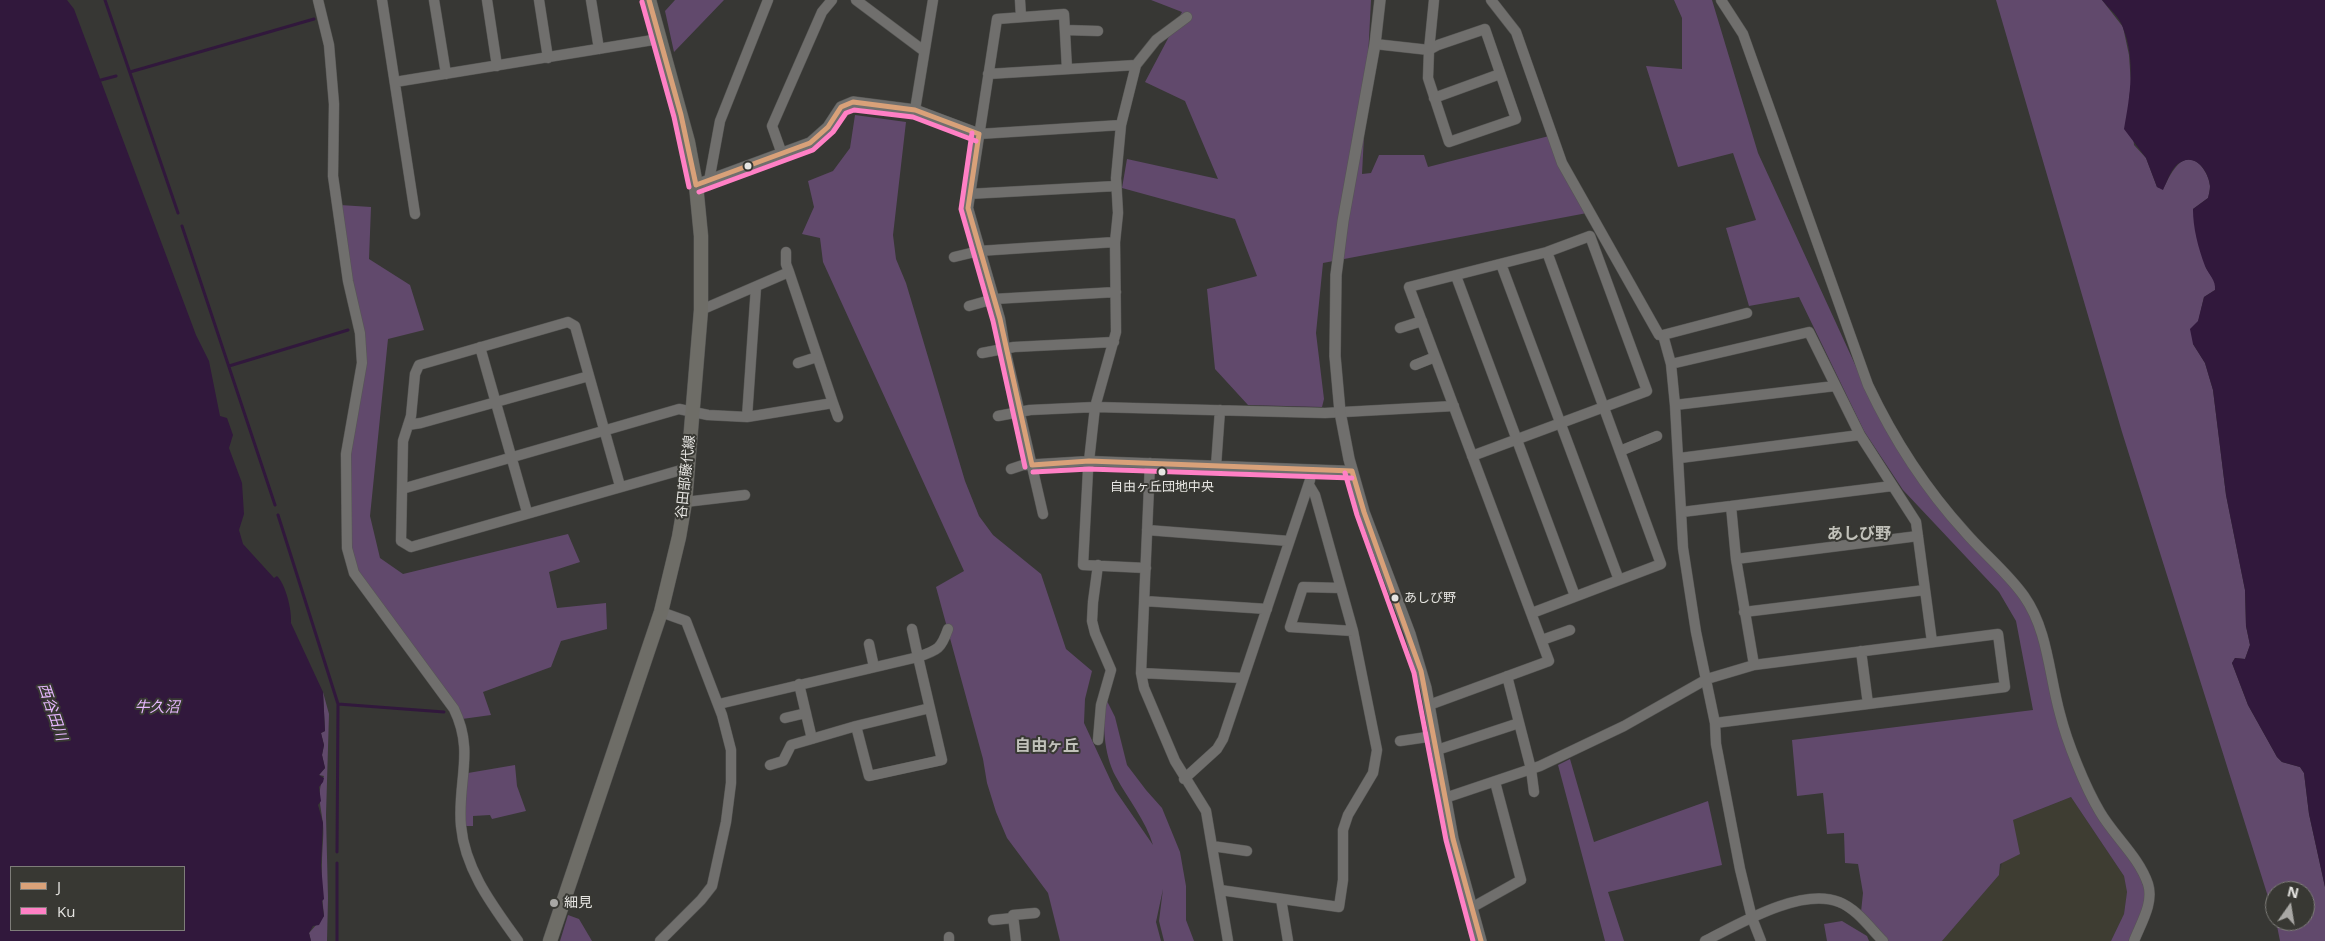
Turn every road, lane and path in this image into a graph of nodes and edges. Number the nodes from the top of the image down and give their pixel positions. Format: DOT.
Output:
graph roads {
  1 [pos="318,0"];
  2 [pos="382,0"];
  3 [pos="434,0"];
  4 [pos="487,0"];
  5 [pos="539,0"];
  6 [pos="591,0"];
  7 [pos="649,0"];
  8 [pos="768,0"];
  9 [pos="832,0"];
  10 [pos="856,0"];
  11 [pos="933,0"];
  12 [pos="1020,0"];
  13 [pos="1380,0"];
  14 [pos="1434,0"];
  15 [pos="1492,0"];
  16 [pos="1721,0"];
  17 [pos="1020,17"];
  18 [pos="1187,17"];
  19 [pos="1065,30"];
  20 [pos="1098,31"];
  21 [pos="659,40"];
  22 [pos="1375,44"];
  23 [pos="599,49"];
  24 [pos="1430,50"];
  25 [pos="924,51"];
  26 [pos="548,58"];
  27 [pos="1136,65"];
  28 [pos="497,66"];
  29 [pos="1067,69"];
  30 [pos="446,74"];
  31 [pos="988,74"];
  32 [pos="1500,74"];
  33 [pos="395,82"];
  34 [pos="1434,98"];
  35 [pos="915,110"];
  36 [pos="1120,125"];
  37 [pos="979,134"];
  38 [pos="782,154"];
  39 [pos="703,183"];
  40 [pos="1116,186"];
  41 [pos="968,194"];
  42 [pos="415,214"];
  43 [pos="1115,242"];
  44 [pos="979,250"];
  45 [pos="786,252"];
  46 [pos="1547,252"];
  47 [pos="954,257"];
  48 [pos="1501,264"];
  49 [pos="789,272"];
  50 [pos="1456,276"];
  51 [pos="756,287"];
  52 [pos="1116,292"];
  53 [pos="994,299"];
  54 [pos="970,306"];
  55 [pos="701,310"];
  56 [pos="1747,313"];
  57 [pos="1422,321"];
  58 [pos="1400,328"];
  59 [pos="1664,335"];
  60 [pos="1114,342"];
  61 [pos="480,347"];
  62 [pos="1005,349"];
  63 [pos="982,353"];
  64 [pos="817,357"];
  65 [pos="1436,357"];
  66 [pos="798,363"];
  67 [pos="1671,364"];
  68 [pos="1415,365"];
  69 [pos="589,376"];
  70 [pos="1835,386"];
  71 [pos="495,402"];
  72 [pos="833,403"];
  73 [pos="1675,405"];
  74 [pos="1454,406"];
  75 [pos="1095,407"];
  76 [pos="1603,407"];
  77 [pos="1220,410"];
  78 [pos="1021,411"];
  79 [pos="692,412"];
  80 [pos="1340,412"];
  81 [pos="998,416"];
  82 [pos="747,417"];
  83 [pos="838,417"];
  84 [pos="1560,423"];
  85 [pos="408,425"];
  86 [pos="605,431"];
  87 [pos="1860,435"];
  88 [pos="1657,436"];
  89 [pos="1517,440"];
  90 [pos="1620,450"];
  91 [pos="1472,456"];
  92 [pos="511,457"];
  93 [pos="1680,458"];
  94 [pos="1089,461"];
  95 [pos="1032,464"];
  96 [pos="1150,464"];
  97 [pos="1216,466"];
  98 [pos="688,468"];
  99 [pos="1010,469"];
  100 [pos="1313,471"];
  101 [pos="1352,471"];
  102 [pos="1309,485"];
  103 [pos="620,486"];
  104 [pos="1892,486"];
  105 [pos="402,489"];
  106 [pos="745,495"];
  107 [pos="685,502"];
  108 [pos="1731,506"];
  109 [pos="527,512"];
  110 [pos="1682,512"];
  111 [pos="1043,514"];
  112 [pos="1147,530"];
  113 [pos="1918,536"];
  114 [pos="1290,542"];
  115 [pos="1736,559"];
  116 [pos="1098,566"];
  117 [pos="1146,568"];
  118 [pos="1619,580"];
  119 [pos="1341,588"];
  120 [pos="1925,590"];
  121 [pos="1575,596"];
  122 [pos="1144,601"];
  123 [pos="1267,609"];
  124 [pos="661,612"];
  125 [pos="1744,612"];
  126 [pos="1532,613"];
  127 [pos="912,629"];
  128 [pos="948,629"];
  129 [pos="1570,630"];
  130 [pos="1353,631"];
  131 [pos="1542,640"];
  132 [pos="1932,642"];
  133 [pos="869,644"];
  134 [pos="1861,651"];
  135 [pos="918,656"];
  136 [pos="1754,665"];
  137 [pos="874,667"];
  138 [pos="1141,673"];
  139 [pos="1507,676"];
  140 [pos="1243,678"];
  141 [pos="1707,679"];
  142 [pos="799,684"];
  143 [pos="719,704"];
  144 [pos="1868,704"];
  145 [pos="1429,705"];
  146 [pos="930,708"];
  147 [pos="806,713"];
  148 [pos="786,718"];
  149 [pos="1519,723"];
  150 [pos="1715,723"];
  151 [pos="856,726"];
  152 [pos="1434,736"];
  153 [pos="812,739"];
  154 [pos="1098,740"];
  155 [pos="1400,741"];
  156 [pos="1437,750"];
  157 [pos="770,764"];
  158 [pos="1530,769"];
  159 [pos="1184,779"];
  160 [pos="1495,782"];
  161 [pos="1534,792"];
  162 [pos="1446,798"];
  163 [pos="1212,846"];
  164 [pos="1247,851"];
  165 [pos="1220,890"];
  166 [pos="1281,898"];
  167 [pos="1471,908"];
  168 [pos="1035,913"];
  169 [pos="1013,918"];
  170 [pos="1752,918"];
  171 [pos="993,920"];
  172 [pos="518,941"];
  173 [pos="550,941"];
  174 [pos="660,941"];
  175 [pos="1016,941"];
  176 [pos="1228,941"];
  177 [pos="1288,941"];
  178 [pos="1481,941"];
  179 [pos="1704,941"];
  180 [pos="1761,941"];
  181 [pos="1882,941"];
  182 [pos="2134,941"];
  1 -- 172 [label="street"];
  2 -- 33 [label="street"];
  3 -- 30 [label="street"];
  4 -- 28 [label="street"];
  5 -- 26 [label="street"];
  6 -- 23 [label="street"];
  7 -- 21 [label="main road, 谷田部藤代線"];
  8 -- 39 [label="street"];
  9 -- 38 [label="street"];
  10 -- 25 [label="street"];
  11 -- 25 [label="street"];
  12 -- 17 [label="street"];
  13 -- 22 [label="street"];
  14 -- 24 [label="street"];
  15 -- 59 [label="street"];
  16 -- 182 [label="street"];
  17 -- 19 [label="street"];
  17 -- 31 [label="street"];
  18 -- 27 [label="street"];
  19 -- 20 [label="street"];
  19 -- 29 [label="street"];
  21 -- 23 [label="street"];
  21 -- 39 [label="main road, 谷田部藤代線"];
  22 -- 24 [label="street"];
  22 -- 80 [label="street"];
  23 -- 26 [label="street"];
  24 -- 32 [label="street"];
  24 -- 34 [label="street"];
  25 -- 35 [label="street"];
  26 -- 28 [label="street"];
  27 -- 29 [label="street"];
  27 -- 36 [label="street"];
  28 -- 30 [label="street"];
  29 -- 31 [label="street"];
  30 -- 33 [label="street"];
  31 -- 37 [label="street"];
  32 -- 34 [label="street"];
  32 -- 34 [label="street"];
  33 -- 42 [label="street"];
  35 -- 37 [label="street"];
  35 -- 38 [label="street"];
  36 -- 37 [label="street"];
  36 -- 40 [label="street"];
  37 -- 41 [label="street"];
  38 -- 39 [label="street"];
  39 -- 55 [label="main road, 谷田部藤代線"];
  40 -- 41 [label="street"];
  40 -- 43 [label="street"];
  41 -- 44 [label="street"];
  43 -- 44 [label="street"];
  43 -- 52 [label="street"];
  44 -- 47 [label="street"];
  44 -- 53 [label="street"];
  45 -- 49 [label="street"];
  46 -- 48 [label="street"];
  46 -- 76 [label="street"];
  46 -- 76 [label="street"];
  48 -- 50 [label="street"];
  48 -- 84 [label="street"];
  49 -- 51 [label="street"];
  49 -- 64 [label="street"];
  50 -- 57 [label="street"];
  50 -- 89 [label="street"];
  51 -- 55 [label="street"];
  51 -- 82 [label="street"];
  52 -- 53 [label="street"];
  52 -- 60 [label="street"];
  53 -- 54 [label="street"];
  53 -- 62 [label="street"];
  55 -- 79 [label="main road, 谷田部藤代線"];
  56 -- 59 [label="street"];
  57 -- 58 [label="street"];
  57 -- 65 [label="street"];
  59 -- 67 [label="street"];
  60 -- 62 [label="street"];
  60 -- 75 [label="street"];
  61 -- 69 [label="street"];
  61 -- 71 [label="street"];
  61 -- 85 [label="street"];
  62 -- 63 [label="street"];
  62 -- 78 [label="street"];
  64 -- 66 [label="street"];
  64 -- 72 [label="street"];
  65 -- 68 [label="street"];
  65 -- 74 [label="street"];
  67 -- 70 [label="street"];
  67 -- 73 [label="street"];
  69 -- 71 [label="street"];
  69 -- 86 [label="street"];
  70 -- 73 [label="street"];
  70 -- 87 [label="street"];
  71 -- 85 [label="street"];
  71 -- 92 [label="street"];
  72 -- 82 [label="street"];
  72 -- 83 [label="street"];
  73 -- 93 [label="street"];
  74 -- 80 [label="street"];
  74 -- 91 [label="street"];
  75 -- 77 [label="street"];
  75 -- 78 [label="street"];
  75 -- 94 [label="street"];
  76 -- 84 [label="street"];
  76 -- 90 [label="street"];
  77 -- 80 [label="street"];
  77 -- 97 [label="street"];
  78 -- 81 [label="street"];
  78 -- 95 [label="street"];
  79 -- 82 [label="street"];
  79 -- 86 [label="street"];
  79 -- 98 [label="main road, 谷田部藤代線"];
  80 -- 101 [label="street"];
  84 -- 89 [label="street"];
  84 -- 118 [label="street"];
  85 -- 105 [label="street"];
  86 -- 92 [label="street"];
  86 -- 103 [label="street"];
  87 -- 93 [label="street"];
  87 -- 104 [label="street"];
  88 -- 90 [label="street"];
  89 -- 91 [label="street"];
  89 -- 121 [label="street"];
  90 -- 118 [label="street"];
  91 -- 126 [label="street"];
  92 -- 105 [label="street"];
  92 -- 109 [label="street"];
  93 -- 110 [label="street"];
  94 -- 95 [label="street"];
  94 -- 96 [label="street"];
  94 -- 116 [label="street"];
  95 -- 99 [label="street"];
  95 -- 111 [label="street"];
  96 -- 97 [label="street"];
  96 -- 112 [label="street"];
  97 -- 100 [label="street"];
  98 -- 103 [label="street"];
  98 -- 107 [label="main road, 谷田部藤代線"];
  100 -- 101 [label="street"];
  100 -- 102 [label="street"];
  101 -- 145 [label="street"];
  102 -- 114 [label="street"];
  102 -- 119 [label="street"];
  103 -- 109 [label="street"];
  104 -- 108 [label="street"];
  104 -- 113 [label="street"];
  105 -- 109 [label="street"];
  106 -- 107 [label="street"];
  107 -- 124 [label="main road, 谷田部藤代線"];
  108 -- 110 [label="street"];
  108 -- 115 [label="street"];
  110 -- 141 [label="street"];
  112 -- 114 [label="street"];
  112 -- 117 [label="street"];
  113 -- 115 [label="street"];
  113 -- 120 [label="street"];
  114 -- 123 [label="street"];
  115 -- 125 [label="street"];
  116 -- 117 [label="street"];
  116 -- 154 [label="street"];
  117 -- 122 [label="street"];
  118 -- 121 [label="street"];
  119 -- 130 [label="street"];
  119 -- 130 [label="street"];
  120 -- 125 [label="street"];
  120 -- 132 [label="street"];
  121 -- 126 [label="street"];
  122 -- 123 [label="street"];
  122 -- 138 [label="street"];
  123 -- 140 [label="street"];
  124 -- 143 [label="street"];
  124 -- 173 [label="main road, 谷田部藤代線"];
  125 -- 136 [label="street"];
  126 -- 131 [label="street"];
  127 -- 135 [label="street"];
  128 -- 135 [label="street"];
  129 -- 131 [label="street"];
  130 -- 166 [label="street"];
  131 -- 139 [label="street"];
  132 -- 134 [label="street"];
  132 -- 144 [label="street"];
  133 -- 137 [label="street"];
  134 -- 136 [label="street"];
  134 -- 144 [label="street"];
  135 -- 137 [label="street"];
  135 -- 146 [label="street"];
  136 -- 141 [label="street"];
  137 -- 142 [label="street"];
  138 -- 140 [label="street"];
  138 -- 159 [label="street"];
  139 -- 145 [label="street"];
  139 -- 149 [label="street"];
  140 -- 159 [label="street"];
  141 -- 150 [label="street"];
  141 -- 158 [label="street"];
  142 -- 143 [label="street"];
  142 -- 147 [label="street"];
  143 -- 174 [label="street"];
  144 -- 150 [label="street"];
  145 -- 152 [label="street"];
  146 -- 151 [label="street"];
  146 -- 151 [label="street"];
  147 -- 148 [label="street"];
  147 -- 153 [label="street"];
  149 -- 156 [label="street"];
  149 -- 158 [label="street"];
  150 -- 170 [label="street"];
  151 -- 153 [label="street"];
  152 -- 155 [label="street"];
  152 -- 156 [label="street"];
  153 -- 157 [label="street"];
  156 -- 162 [label="street"];
  158 -- 160 [label="street"];
  158 -- 161 [label="street"];
  159 -- 163 [label="street"];
  160 -- 162 [label="street"];
  160 -- 167 [label="street"];
  162 -- 167 [label="street"];
  163 -- 164 [label="street"];
  163 -- 165 [label="street"];
  165 -- 166 [label="street"];
  165 -- 176 [label="street"];
  166 -- 177 [label="street"];
  167 -- 178 [label="street"];
  168 -- 169 [label="street"];
  169 -- 171 [label="street"];
  169 -- 175 [label="street"];
  170 -- 179 [label="street"];
  170 -- 180 [label="street"];
  170 -- 181 [label="street"];
}
